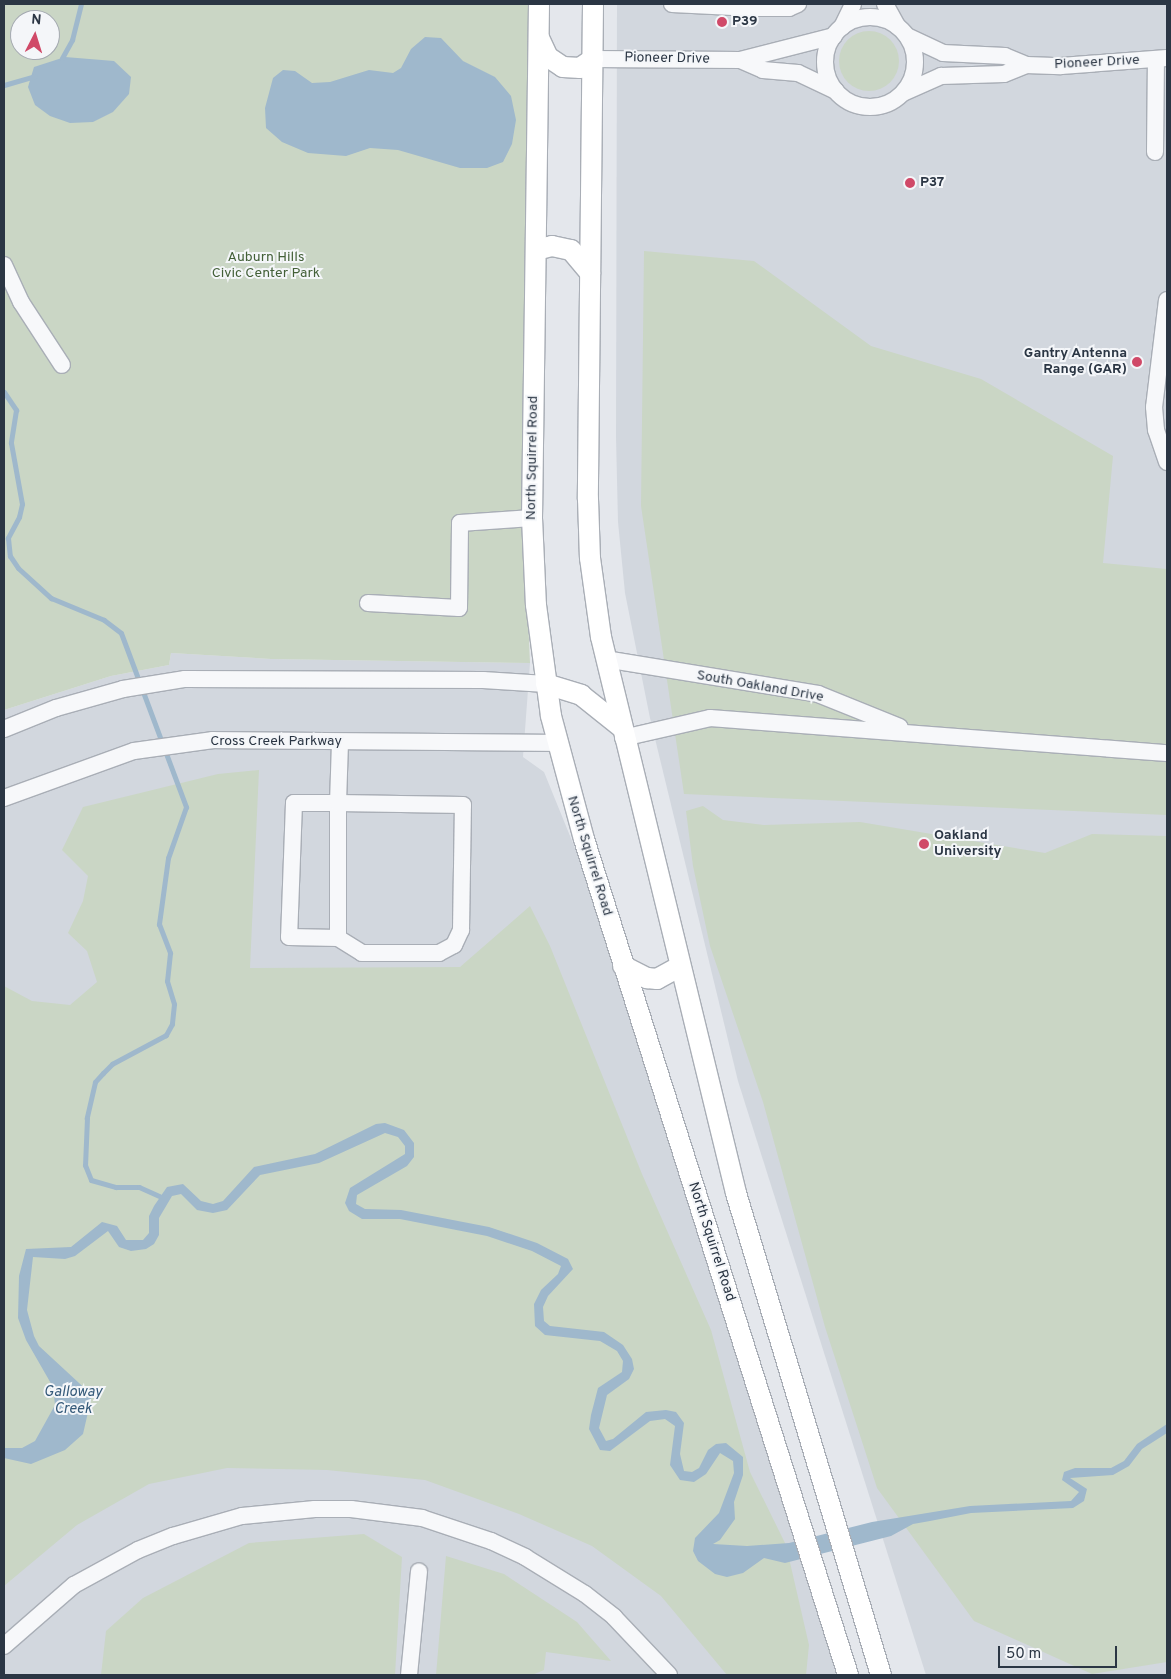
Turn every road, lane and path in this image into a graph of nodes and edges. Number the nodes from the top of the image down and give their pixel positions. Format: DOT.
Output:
graph roads {
  1 [pos="539,4"];
  2 [pos="593,4"];
  3 [pos="672,4"];
  4 [pos="798,4"];
  5 [pos="853,4"];
  6 [pos="885,4"];
  7 [pos="902,31"];
  8 [pos="838,32"];
  9 [pos="539,36"];
  10 [pos="593,59"];
  11 [pos="1162,59"];
  12 [pos="740,60"];
  13 [pos="1026,65"];
  14 [pos="837,92"];
  15 [pos="903,93"];
  16 [pos="1155,152"];
  17 [pos="536,250"];
  18 [pos="4,265"];
  19 [pos="590,273"];
  20 [pos="1167,300"];
  21 [pos="62,365"];
  22 [pos="1167,462"];
  23 [pos="532,518"];
  24 [pos="368,603"];
  25 [pos="605,659"];
  26 [pos="546,684"];
  27 [pos="4,729"];
  28 [pos="911,731"];
  29 [pos="622,732"];
  30 [pos="340,743"];
  31 [pos="557,743"];
  32 [pos="1167,753"];
  33 [pos="4,798"];
  34 [pos="338,803"];
  35 [pos="338,938"];
  36 [pos="623,966"];
  37 [pos="679,968"];
  38 [pos="419,1571"];
  39 [pos="4,1646"];
  40 [pos="409,1675"];
  41 [pos="669,1675"];
  42 [pos="848,1675"];
  43 [pos="881,1675"];
  1 -- 9 [label="main road, North Squirrel Road"];
  2 -- 10 [label="main road"];
  3 -- 4 [label="street"];
  5 -- 8 [label="street"];
  6 -- 7 [label="street"];
  7 -- 8 [label="street"];
  7 -- 13 [label="street, Pioneer Drive"];
  7 -- 15 [label="street"];
  8 -- 12 [label="street, Pioneer Drive"];
  8 -- 14 [label="street"];
  9 -- 10 [label="main road"];
  9 -- 17 [label="main road, North Squirrel Road"];
  10 -- 12 [label="street, Pioneer Drive"];
  10 -- 19 [label="main road"];
  11 -- 13 [label="street, Pioneer Drive"];
  11 -- 16 [label="street"];
  12 -- 14 [label="street, Pioneer Drive"];
  13 -- 15 [label="street, Pioneer Drive"];
  14 -- 15 [label="street"];
  17 -- 19 [label="main road"];
  17 -- 23 [label="main road, North Squirrel Road"];
  18 -- 21 [label="street"];
  19 -- 25 [label="main road"];
  20 -- 22 [label="street"];
  23 -- 24 [label="street"];
  23 -- 26 [label="main road, North Squirrel Road"];
  25 -- 28 [label="street, South Oakland Drive"];
  25 -- 29 [label="main road"];
  26 -- 27 [label="street"];
  26 -- 29 [label="main road"];
  26 -- 31 [label="main road, North Squirrel Road"];
  28 -- 29 [label="street, South Oakland Drive"];
  28 -- 32 [label="street, South Oakland Drive"];
  29 -- 37 [label="main road"];
  30 -- 31 [label="street, Cross Creek Parkway"];
  30 -- 33 [label="street, Cross Creek Parkway"];
  30 -- 34 [label="street"];
  31 -- 36 [label="main road, North Squirrel Road"];
  34 -- 35 [label="street"];
  34 -- 35 [label="street"];
  34 -- 35 [label="street"];
  36 -- 37 [label="main road"];
  36 -- 42 [label="main road, North Squirrel Road"];
  37 -- 43 [label="main road"];
  38 -- 40 [label="street"];
  39 -- 41 [label="street"];
}
